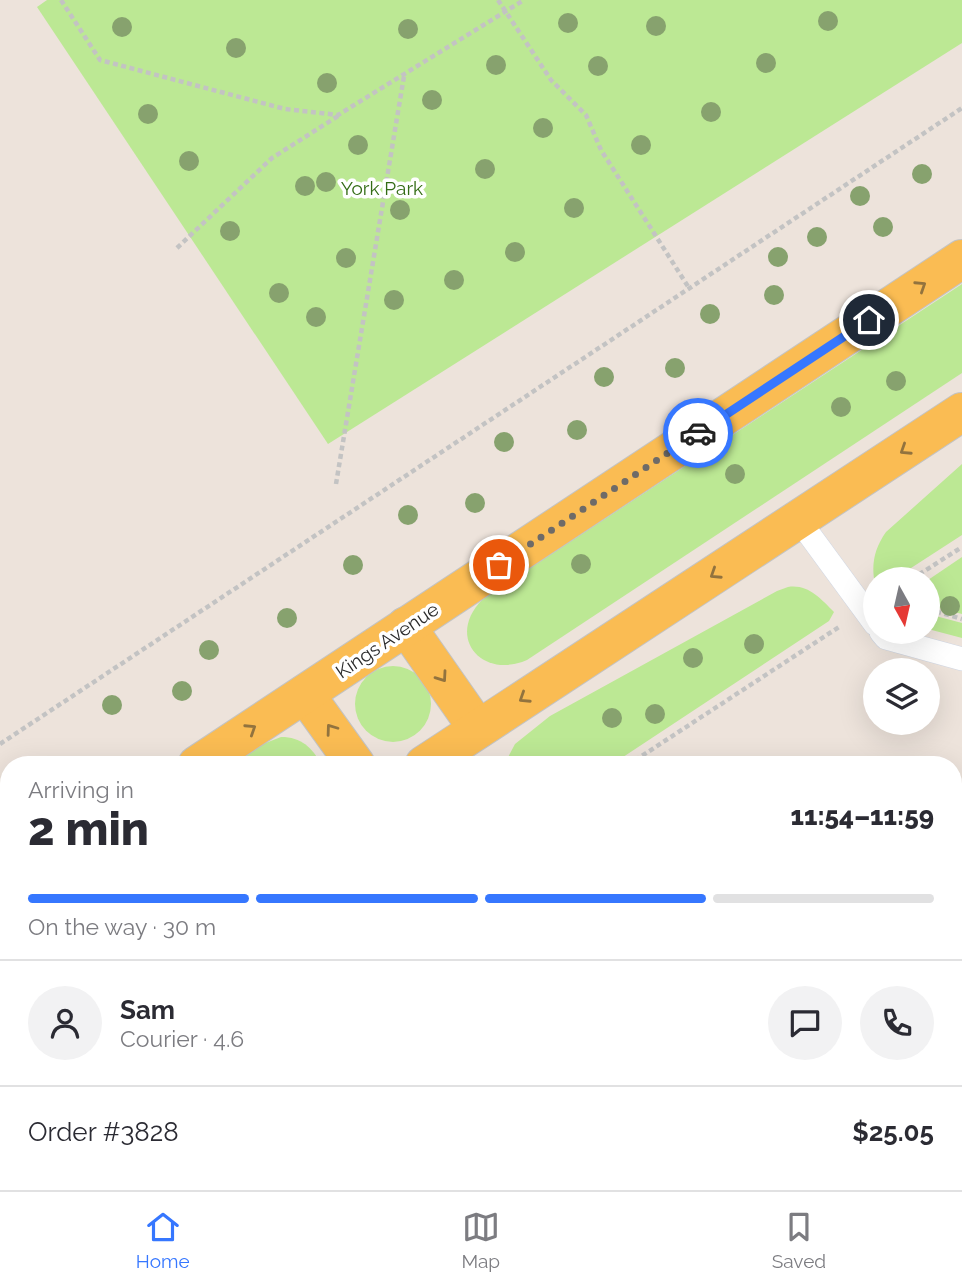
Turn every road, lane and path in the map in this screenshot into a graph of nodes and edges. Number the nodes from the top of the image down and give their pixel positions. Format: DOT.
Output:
graph roads {
  1 [pos="61,0"];
  2 [pos="498,0"];
  3 [pos="524,0"];
  4 [pos="506,13"];
  5 [pos="404,75"];
  6 [pos="962,108"];
  7 [pos="338,115"];
  8 [pos="177,248"];
  9 [pos="962,260"];
  10 [pos="689,288"];
  11 [pos="962,412"];
  12 [pos="336,484"];
  13 [pos="799,519"];
  14 [pos="962,547"];
  15 [pos="931,567"];
  16 [pos="863,607"];
  17 [pos="940,613"];
  18 [pos="962,619"];
  19 [pos="844,623"];
  20 [pos="406,626"];
  21 [pos="908,644"];
  22 [pos="962,659"];
  23 [pos="305,694"];
  24 [pos="478,729"];
  25 [pos="0,744"];
  26 [pos="211,756"];
  27 [pos="350,756"];
  28 [pos="438,756"];
  29 [pos="642,756"];
  1 -- 7 [label="path"];
  2 -- 4 [label="path"];
  3 -- 4 [label="path"];
  4 -- 5 [label="path"];
  4 -- 10 [label="path"];
  5 -- 7 [label="path"];
  5 -- 12 [label="path"];
  6 -- 10 [label="path"];
  7 -- 8 [label="path"];
  20 -- 9 [label="main road, Kings Avenue, one-way"];
  10 -- 25 [label="path"];
  11 -- 13 [label="main road, one-way"];
  13 -- 16 [label="lane"];
  13 -- 24 [label="main road, one-way"];
  14 -- 15 [label="path"];
  17 -- 18 [label="path"];
  19 -- 29 [label="path"];
  20 -- 23 [label="main road, Kings Avenue"];
  20 -- 24 [label="main road, one-way"];
  21 -- 22 [label="lane"];
  26 -- 23 [label="main road, Kings Avenue, one-way"];
  27 -- 23 [label="main road, one-way"];
  24 -- 28 [label="main road"];
}
